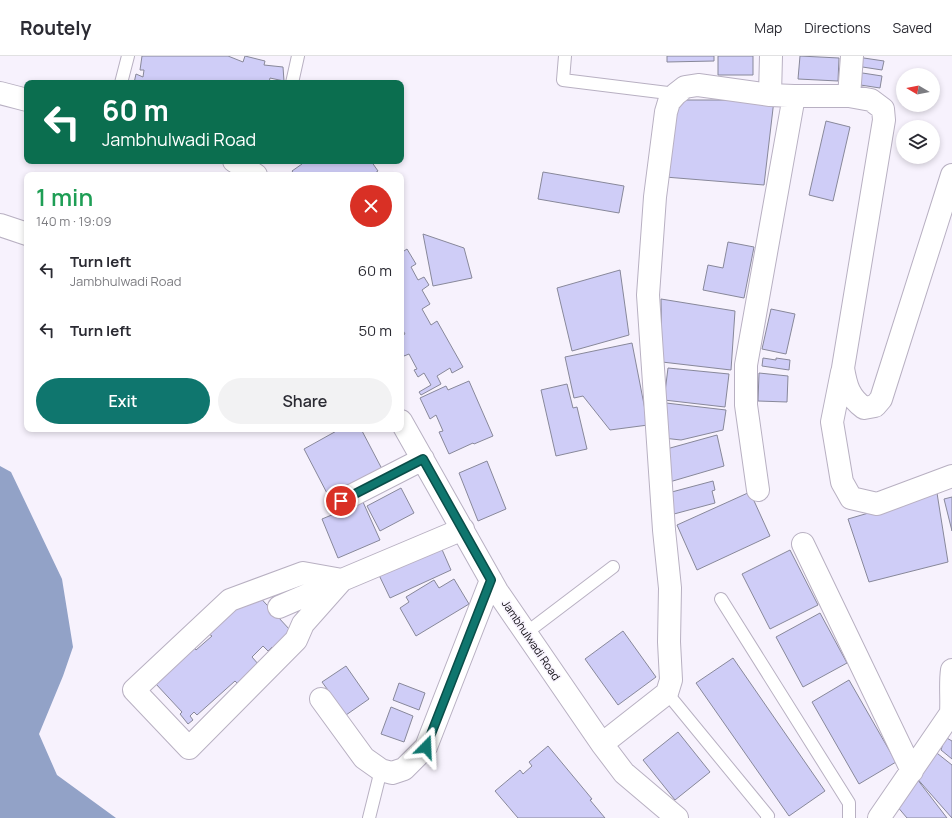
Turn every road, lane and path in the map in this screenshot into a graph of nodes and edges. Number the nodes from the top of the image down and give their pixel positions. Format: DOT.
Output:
graph roads {
  1 [pos="128,56"];
  2 [pos="298,56"];
  3 [pos="565,56"];
  4 [pos="771,56"];
  5 [pos="852,56"];
  6 [pos="122,80"];
  7 [pos="293,80"];
  8 [pos="0,93"];
  9 [pos="676,94"];
  10 [pos="770,95"];
  11 [pos="794,96"];
  12 [pos="849,96"];
  13 [pos="24,99"];
  14 [pos="239,164"];
  15 [pos="251,172"];
  16 [pos="952,175"];
  17 [pos="0,225"];
  18 [pos="24,233"];
  19 [pos="843,368"];
  20 [pos="404,425"];
  21 [pos="423,459"];
  22 [pos="952,476"];
  23 [pos="758,490"];
  24 [pos="341,501"];
  25 [pos="463,529"];
  26 [pos="803,544"];
  27 [pos="613,567"];
  28 [pos="342,580"];
  29 [pos="491,580"];
  30 [pos="721,599"];
  31 [pos="279,607"];
  32 [pos="526,633"];
  33 [pos="952,670"];
  34 [pos="667,693"];
  35 [pos="321,699"];
  36 [pos="602,744"];
  37 [pos="381,770"];
  38 [pos="912,772"];
  39 [pos="768,817"];
  40 [pos="369,818"];
  41 [pos="677,818"];
  42 [pos="849,818"];
  43 [pos="879,818"];
  1 -- 6 [label="lane"];
  2 -- 7 [label="lane"];
  3 -- 9 [label="lane"];
  4 -- 10 [label="street"];
  5 -- 12 [label="street"];
  8 -- 13 [label="street"];
  9 -- 10 [label="street"];
  9 -- 34 [label="street"];
  10 -- 11 [label="street"];
  11 -- 12 [label="street"];
  11 -- 23 [label="street"];
  12 -- 19 [label="street"];
  14 -- 15 [label="street"];
  16 -- 19 [label="street"];
  17 -- 18 [label="street"];
  19 -- 22 [label="street"];
  20 -- 21 [label="street, Jambhulwadi Road"];
  21 -- 24 [label="street"];
  21 -- 25 [label="street, Jambhulwadi Road"];
  25 -- 28 [label="street"];
  25 -- 29 [label="street, Jambhulwadi Road"];
  26 -- 38 [label="street"];
  27 -- 32 [label="lane"];
  28 -- 28 [label="street"];
  28 -- 31 [label="street"];
  29 -- 32 [label="street, Jambhulwadi Road"];
  29 -- 37 [label="street"];
  30 -- 42 [label="lane"];
  32 -- 36 [label="street, Jambhulwadi Road"];
  33 -- 38 [label="street"];
  34 -- 36 [label="street"];
  34 -- 39 [label="lane"];
  35 -- 37 [label="street"];
  36 -- 41 [label="street, Jambhulwadi Road"];
  37 -- 40 [label="lane"];
  38 -- 43 [label="street"];
}
